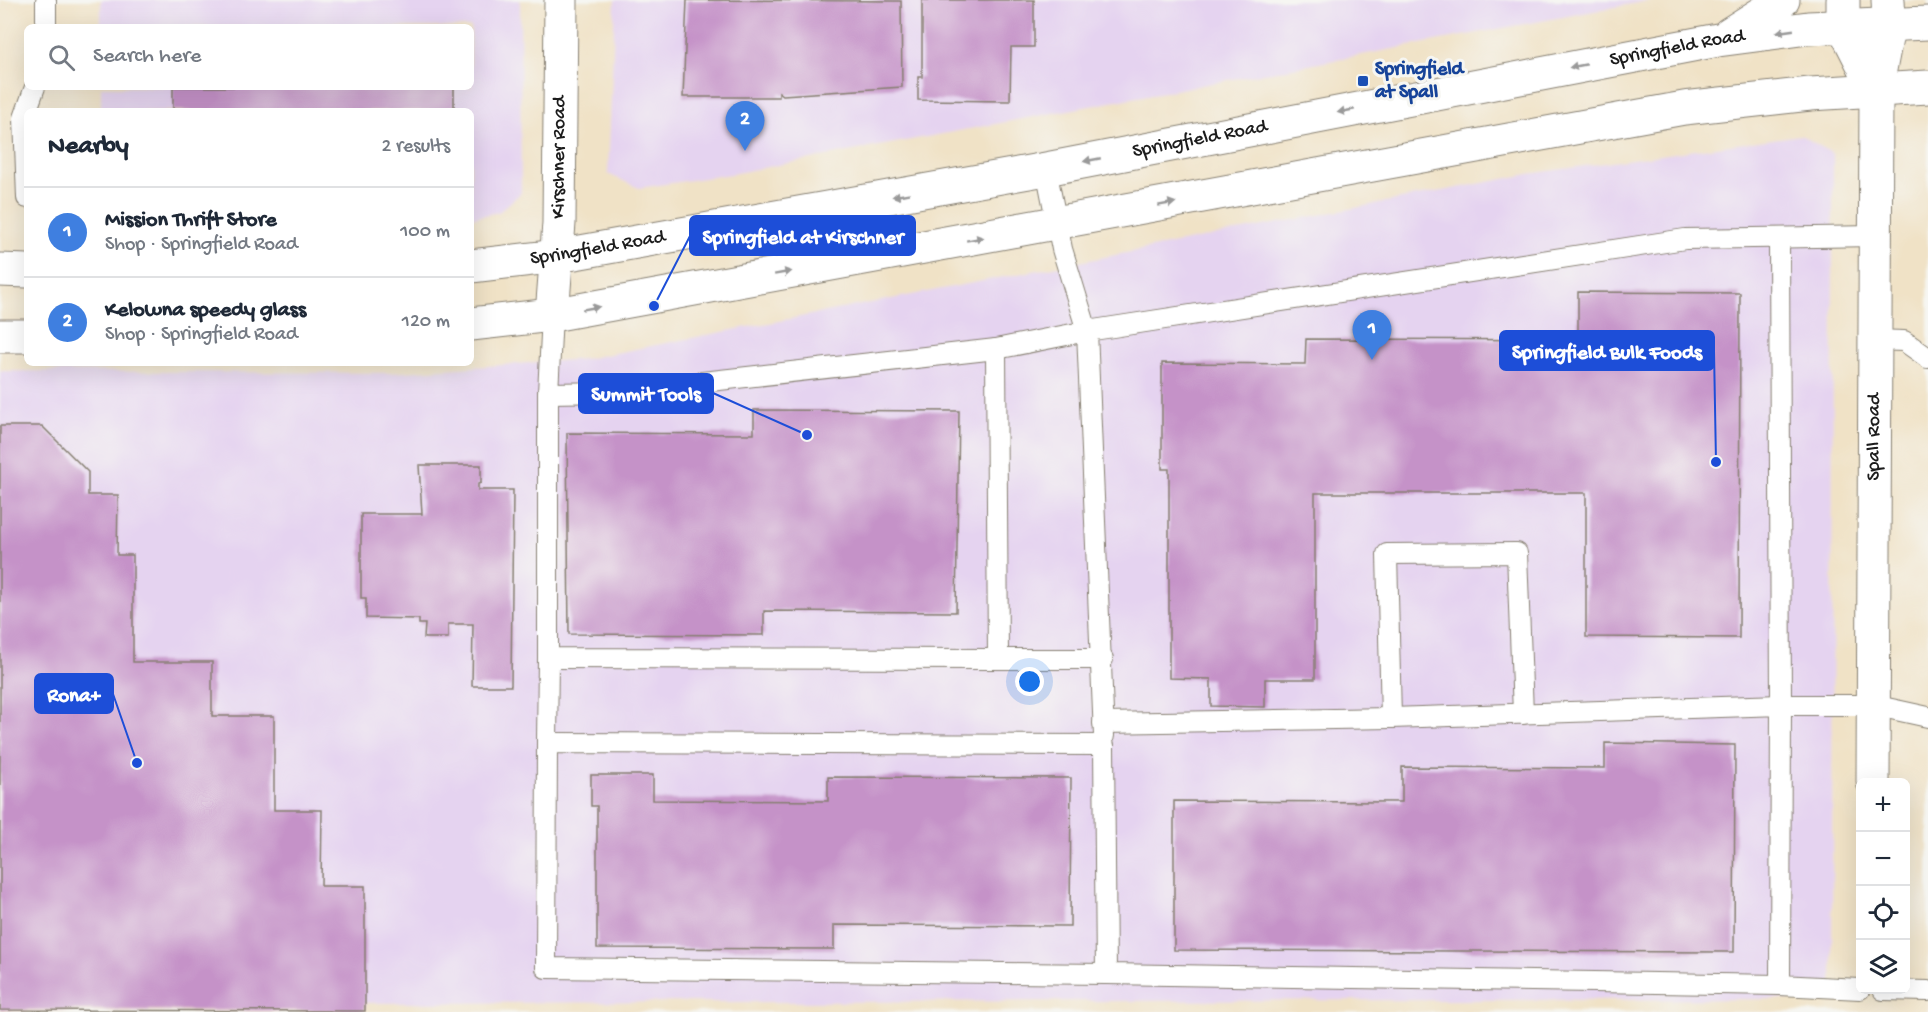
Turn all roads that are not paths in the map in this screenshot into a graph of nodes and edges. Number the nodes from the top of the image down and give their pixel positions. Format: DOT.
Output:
graph roads {
  1 [pos="46,0"];
  2 [pos="561,0"];
  3 [pos="1783,0"];
  4 [pos="1843,12"];
  5 [pos="1889,12"];
  6 [pos="1928,23"];
  7 [pos="46,24"];
  8 [pos="1718,40"];
  9 [pos="1928,87"];
  10 [pos="34,90"];
  11 [pos="1876,90"];
  12 [pos="28,108"];
  13 [pos="1046,170"];
  14 [pos="1057,224"];
  15 [pos="1875,236"];
  16 [pos="1779,238"];
  17 [pos="558,256"];
  18 [pos="474,266"];
  19 [pos="0,270"];
  20 [pos="24,271"];
  21 [pos="552,315"];
  22 [pos="474,324"];
  23 [pos="1087,331"];
  24 [pos="0,336"];
  25 [pos="24,336"];
  26 [pos="1875,340"];
  27 [pos="996,349"];
  28 [pos="1928,358"];
  29 [pos="548,393"];
  30 [pos="548,658"];
  31 [pos="998,659"];
  32 [pos="1103,659"];
  33 [pos="1781,705"];
  34 [pos="1873,705"];
  35 [pos="1523,714"];
  36 [pos="1928,717"];
  37 [pos="1391,718"];
  38 [pos="1103,723"];
  39 [pos="547,743"];
  40 [pos="1104,745"];
  41 [pos="1873,778"];
  42 [pos="1106,974"];
  43 [pos="1780,985"];
  44 [pos="1856,989"];
  45 [pos="1910,991"];
  46 [pos="1928,991"];
  1 -- 7 [label="lane"];
  2 -- 17 [label="main road, Kirschner Road"];
  3 -- 8 [label="main road"];
  4 -- 5 [label="main road, Springfield Road"];
  4 -- 8 [label="main road, Springfield Road, one-way"];
  4 -- 11 [label="main road, Spall Road"];
  5 -- 6 [label="main road, Springfield Road"];
  5 -- 11 [label="main road, Spall Road"];
  8 -- 13 [label="main road, Springfield Road, one-way"];
  9 -- 11 [label="main road"];
  10 -- 12 [label="lane"];
  14 -- 11 [label="main road, one-way"];
  11 -- 15 [label="main road, Spall Road"];
  13 -- 14 [label="lane"];
  13 -- 17 [label="main road, Springfield Road, one-way"];
  21 -- 14 [label="main road, one-way"];
  14 -- 23 [label="lane"];
  15 -- 16 [label="lane"];
  15 -- 26 [label="main road, Spall Road"];
  16 -- 23 [label="lane"];
  16 -- 33 [label="lane"];
  17 -- 18 [label="main road, Springfield Road"];
  17 -- 21 [label="main road, Kirschner Road"];
  19 -- 20 [label="main road"];
  21 -- 22 [label="main road"];
  21 -- 29 [label="lane"];
  23 -- 27 [label="lane"];
  23 -- 32 [label="lane"];
  24 -- 25 [label="main road"];
  26 -- 28 [label="lane"];
  26 -- 34 [label="main road, Spall Road"];
  27 -- 29 [label="lane"];
  27 -- 31 [label="lane"];
  29 -- 30 [label="lane"];
  30 -- 31 [label="lane"];
  30 -- 39 [label="lane"];
  31 -- 32 [label="lane"];
  32 -- 38 [label="lane"];
  33 -- 34 [label="lane"];
  33 -- 35 [label="lane"];
  33 -- 43 [label="lane"];
  34 -- 36 [label="lane"];
  34 -- 41 [label="main road, Spall Road"];
  35 -- 37 [label="lane"];
  35 -- 37 [label="lane"];
  37 -- 38 [label="lane"];
  38 -- 40 [label="lane"];
  39 -- 40 [label="lane"];
  39 -- 42 [label="lane"];
  40 -- 42 [label="lane"];
  42 -- 43 [label="lane"];
  43 -- 44 [label="lane"];
  45 -- 46 [label="lane"];
}
